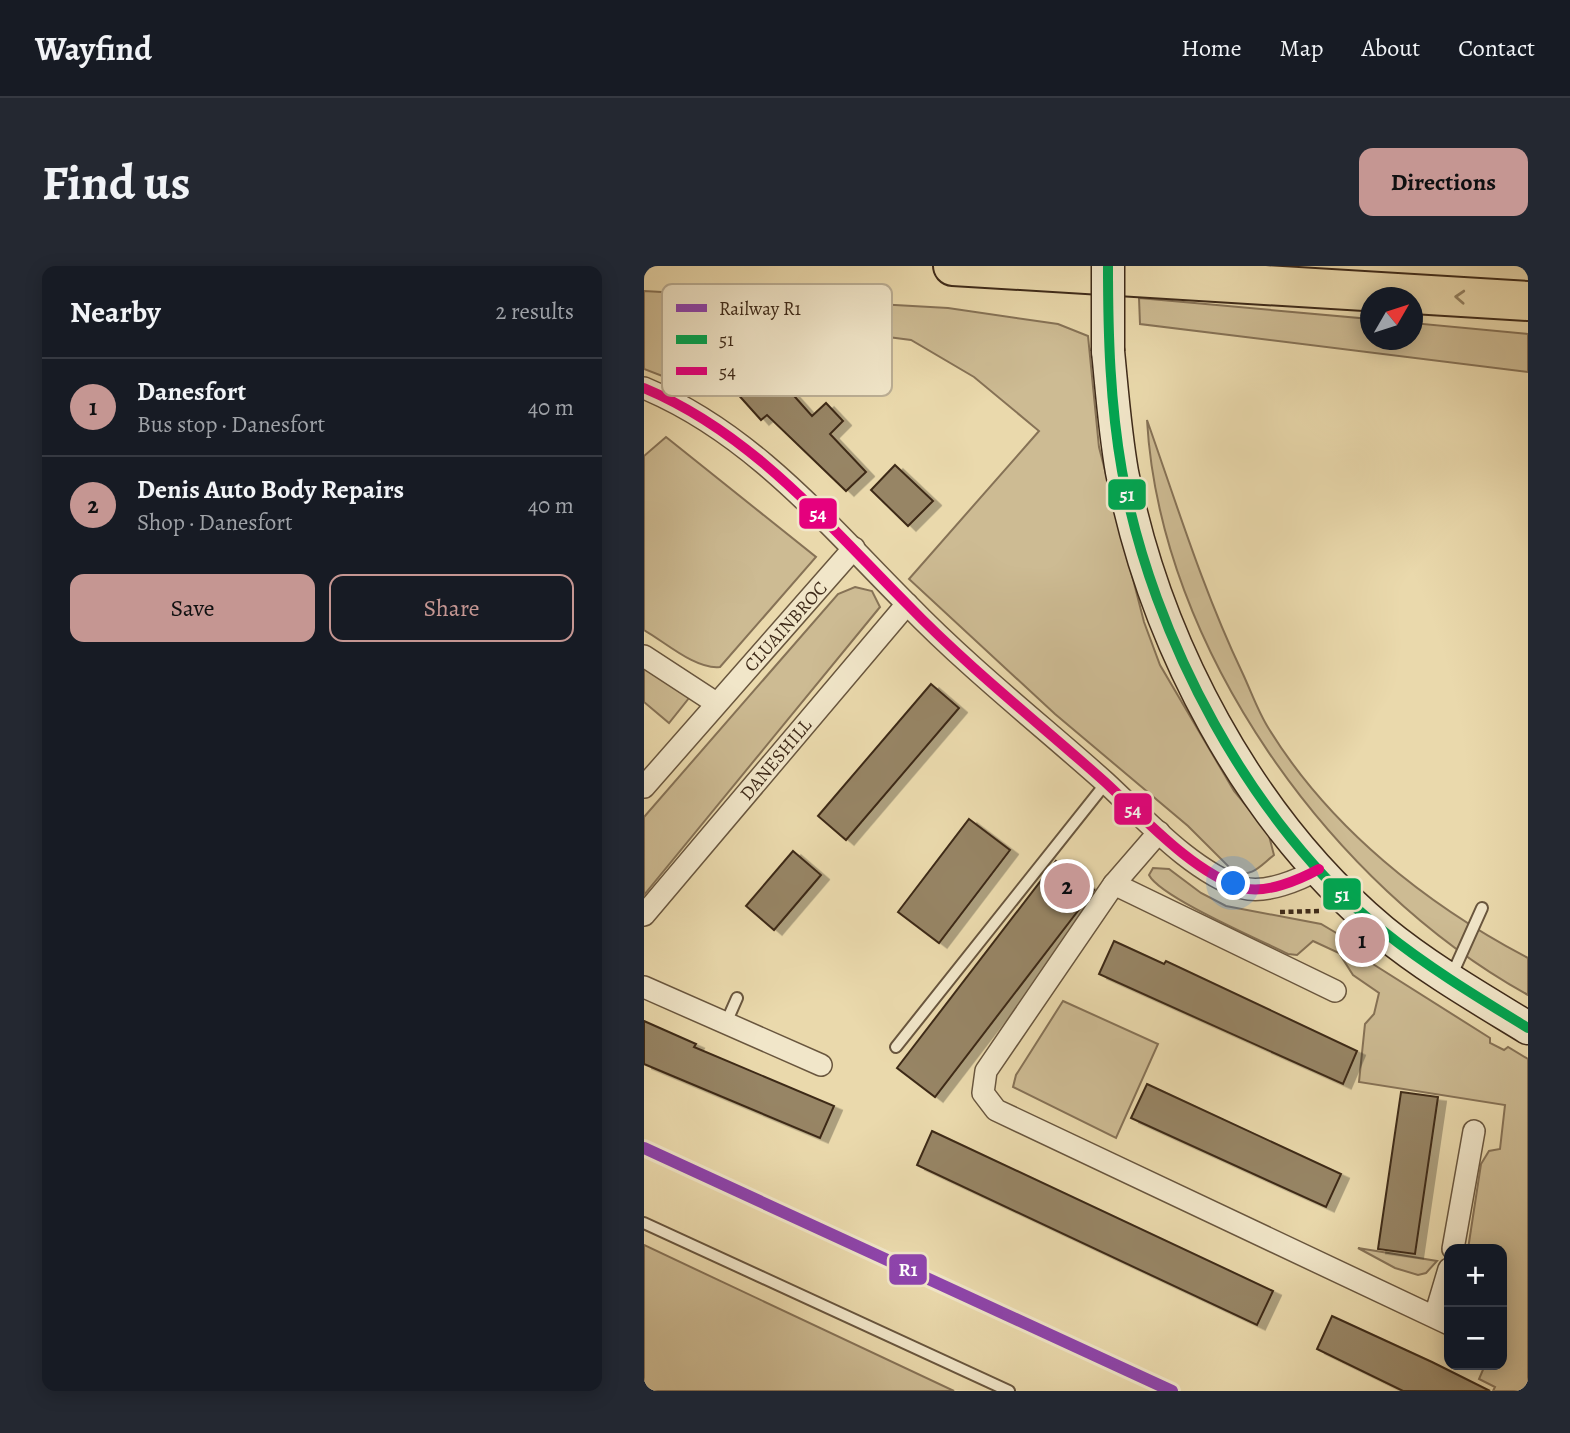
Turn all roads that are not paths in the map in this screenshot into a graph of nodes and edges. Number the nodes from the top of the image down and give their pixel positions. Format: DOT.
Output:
graph roads {
  1 [pos="953,266"];
  2 [pos="1108,266"];
  3 [pos="1528,301"];
  4 [pos="644,388"];
  5 [pos="854,548"];
  6 [pos="906,604"];
  7 [pos="644,656"];
  8 [pos="716,703"];
  9 [pos="1106,783"];
  10 [pos="644,787"];
  11 [pos="1159,832"];
  12 [pos="1319,869"];
  13 [pos="1114,884"];
  14 [pos="1482,908"];
  15 [pos="644,915"];
  16 [pos="1450,980"];
  17 [pos="644,987"];
  18 [pos="1335,991"];
  19 [pos="737,998"];
  20 [pos="726,1023"];
  21 [pos="1528,1028"];
  22 [pos="896,1047"];
  23 [pos="821,1065"];
  24 [pos="1474,1131"];
  25 [pos="644,1223"];
  26 [pos="1454,1244"];
  27 [pos="1442,1320"];
  28 [pos="1009,1391"];
  3 -- 1 [label="highway, one-way"];
  2 -- 12 [label="main road, bridge"];
  4 -- 5 [label="street"];
  5 -- 6 [label="street"];
  5 -- 8 [label="street, CLUAINBROC"];
  6 -- 9 [label="street"];
  6 -- 15 [label="street, DANESHILL"];
  7 -- 8 [label="street"];
  8 -- 10 [label="street, CLUAINBROC"];
  9 -- 11 [label="street"];
  9 -- 22 [label="lane"];
  11 -- 12 [label="street"];
  11 -- 13 [label="street"];
  12 -- 16 [label="main road"];
  13 -- 18 [label="street"];
  13 -- 27 [label="street"];
  14 -- 16 [label="lane"];
  16 -- 21 [label="main road"];
  17 -- 20 [label="street"];
  19 -- 20 [label="lane"];
  20 -- 23 [label="street"];
  24 -- 26 [label="street"];
  25 -- 28 [label="lane"];
}
